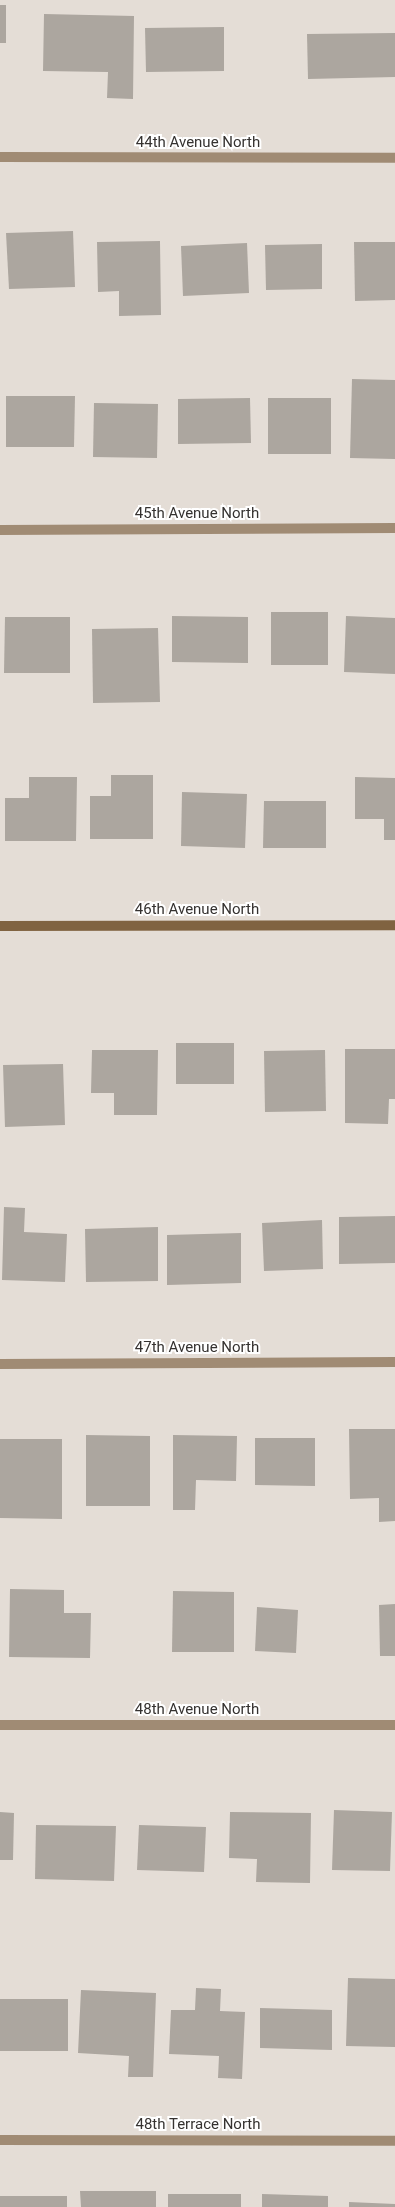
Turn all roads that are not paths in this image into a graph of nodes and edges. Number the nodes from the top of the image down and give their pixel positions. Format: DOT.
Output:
graph roads {
  1 [pos="0,157"];
  2 [pos="395,158"];
  3 [pos="395,528"];
  4 [pos="0,530"];
  5 [pos="395,925"];
  6 [pos="0,926"];
  7 [pos="395,1362"];
  8 [pos="0,1364"];
  9 [pos="395,1724"];
  10 [pos="0,1725"];
  11 [pos="0,2140"];
  12 [pos="395,2140"];
  1 -- 2 [label="street, 44th Avenue North"];
  3 -- 4 [label="street, 45th Avenue North"];
  5 -- 6 [label="street, 46th Avenue North"];
  7 -- 8 [label="street, 47th Avenue North"];
  9 -- 10 [label="street, 48th Avenue North"];
  11 -- 12 [label="street, 48th Terrace North"];
}
